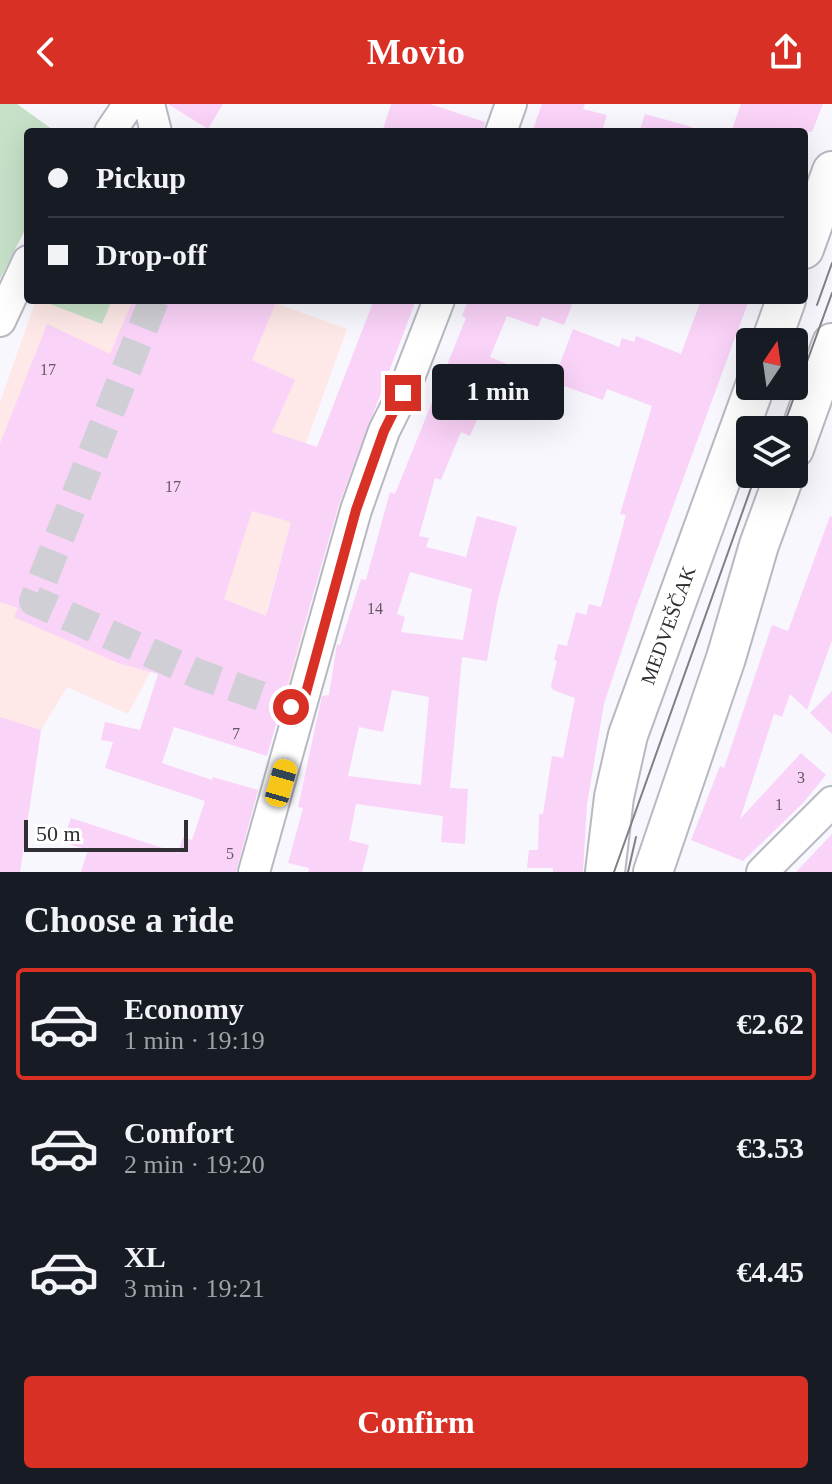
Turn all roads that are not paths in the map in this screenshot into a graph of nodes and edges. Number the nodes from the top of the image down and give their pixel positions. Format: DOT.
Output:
graph roads {
  1 [pos="129,104"];
  2 [pos="149,104"];
  3 [pos="511,104"];
  4 [pos="113,128"];
  5 [pos="155,128"];
  6 [pos="502,128"];
  7 [pos="832,171"];
  8 [pos="808,238"];
  9 [pos="24,270"];
  10 [pos="437,304"];
  11 [pos="785,304"];
  12 [pos="0,321"];
  13 [pos="776,328"];
  14 [pos="832,343"];
  15 [pos="750,400"];
  16 [pos="806,416"];
  17 [pos="780,488"];
  18 [pos="832,802"];
  19 [pos="254,872"];
  20 [pos="605,872"];
  21 [pos="653,872"];
  22 [pos="762,872"];
  1 -- 4 [label="street"];
  2 -- 5 [label="street"];
  3 -- 6 [label="street"];
  7 -- 8 [label="main road"];
  9 -- 12 [label="street"];
  10 -- 19 [label="street"];
  11 -- 13 [label="main road"];
  14 -- 16 [label="main road"];
  15 -- 20 [label="main road, MEDVEŠČAK"];
  17 -- 21 [label="main road"];
  18 -- 22 [label="street"];
}
